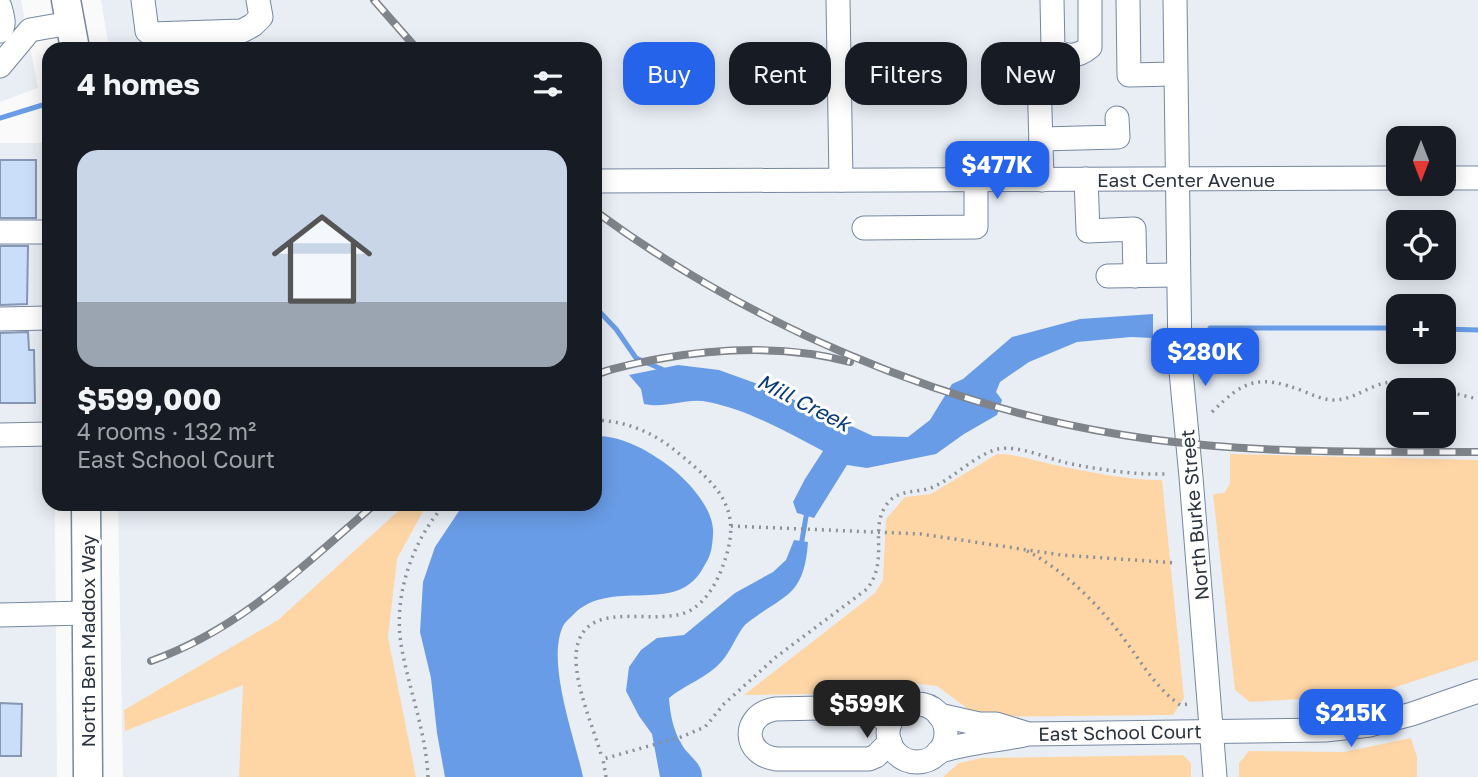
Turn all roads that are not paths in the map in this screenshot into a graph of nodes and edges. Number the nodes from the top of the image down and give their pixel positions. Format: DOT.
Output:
graph roads {
  1 [pos="143,0"];
  2 [pos="258,0"];
  3 [pos="838,0"];
  4 [pos="1052,0"];
  5 [pos="1090,0"];
  6 [pos="1128,0"];
  7 [pos="1175,0"];
  8 [pos="0,7"];
  9 [pos="70,24"];
  10 [pos="0,31"];
  11 [pos="1053,42"];
  12 [pos="1080,55"];
  13 [pos="0,66"];
  14 [pos="1175,74"];
  15 [pos="1040,105"];
  16 [pos="1117,118"];
  17 [pos="1041,139"];
  18 [pos="1386,178"];
  19 [pos="1456,178"];
  20 [pos="1478,178"];
  21 [pos="1086,179"];
  22 [pos="1176,179"];
  23 [pos="841,180"];
  24 [pos="976,180"];
  25 [pos="1042,180"];
  26 [pos="602,181"];
  27 [pos="864,228"];
  28 [pos="0,232"];
  29 [pos="42,232"];
  30 [pos="1178,275"];
  31 [pos="1108,276"];
  32 [pos="1135,276"];
  33 [pos="42,318"];
  34 [pos="0,319"];
  35 [pos="42,434"];
  36 [pos="0,435"];
  37 [pos="86,511"];
  38 [pos="86,613"];
  39 [pos="0,615"];
  40 [pos="1478,691"];
  41 [pos="939,715"];
  42 [pos="1212,731"];
  43 [pos="890,733"];
  44 [pos="1028,734"];
  45 [pos="938,752"];
  46 [pos="916,769"];
  47 [pos="88,777"];
  48 [pos="1215,777"];
  1 -- 2 [label="street"];
  3 -- 23 [label="street"];
  4 -- 11 [label="street"];
  5 -- 12 [label="street"];
  6 -- 14 [label="street"];
  7 -- 14 [label="street, North Burke Street"];
  8 -- 10 [label="street"];
  9 -- 13 [label="street"];
  14 -- 22 [label="street, North Burke Street"];
  15 -- 17 [label="street"];
  16 -- 17 [label="street"];
  17 -- 25 [label="street"];
  18 -- 22 [label="street, East Center Avenue"];
  19 -- 20 [label="street"];
  21 -- 22 [label="street, East Center Avenue"];
  21 -- 25 [label="street, East Center Avenue"];
  21 -- 32 [label="street"];
  22 -- 30 [label="street, North Burke Street"];
  23 -- 24 [label="street, East Center Avenue"];
  23 -- 26 [label="street, East Center Avenue"];
  24 -- 25 [label="street, East Center Avenue"];
  24 -- 27 [label="street"];
  28 -- 29 [label="street"];
  30 -- 32 [label="street"];
  30 -- 42 [label="street, North Burke Street"];
  31 -- 32 [label="street"];
  33 -- 34 [label="street"];
  35 -- 36 [label="street"];
  37 -- 38 [label="main road, North Ben Maddox Way"];
  38 -- 39 [label="street"];
  38 -- 47 [label="main road, North Ben Maddox Way"];
  40 -- 42 [label="street, East School Court"];
  41 -- 43 [label="street, East School Court"];
  41 -- 44 [label="street, East School Court"];
  41 -- 45 [label="street"];
  42 -- 44 [label="street, East School Court"];
  42 -- 48 [label="street, North Burke Street"];
  43 -- 43 [label="street"];
  43 -- 46 [label="street, East School Court"];
  44 -- 45 [label="street, East School Court"];
  45 -- 46 [label="street, East School Court"];
}
